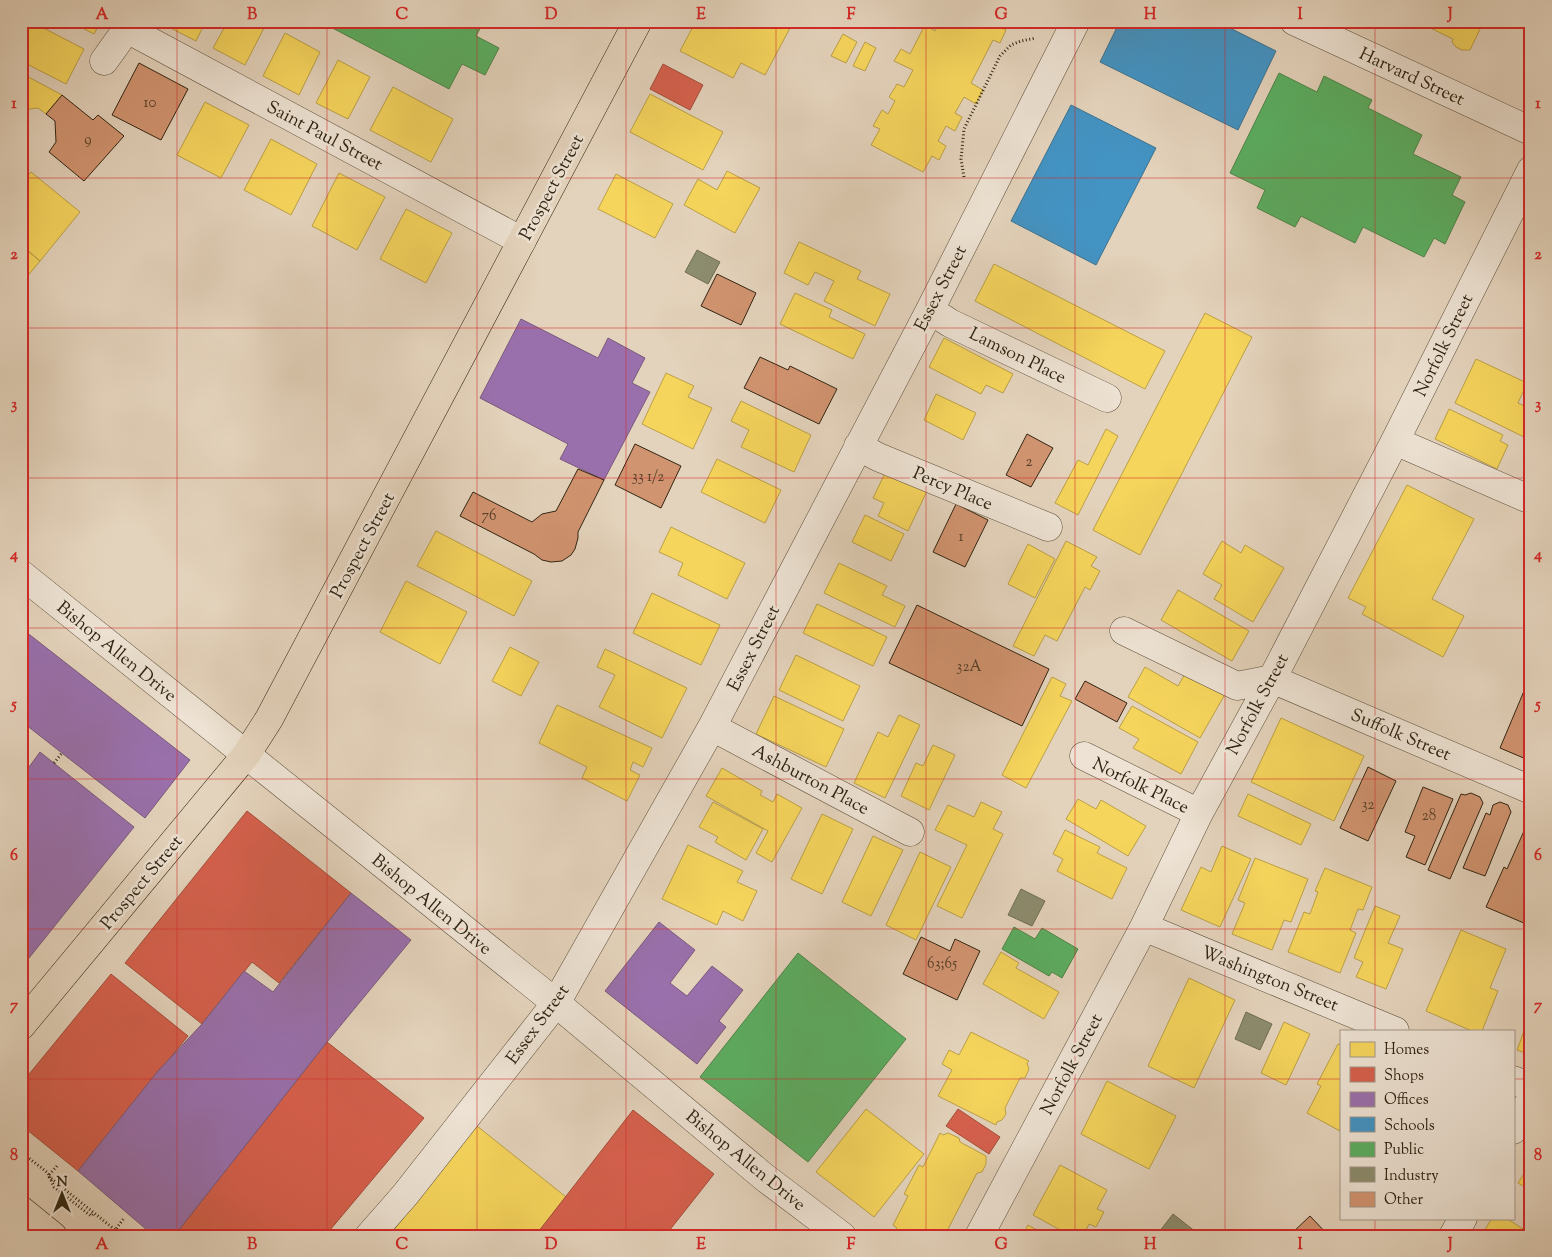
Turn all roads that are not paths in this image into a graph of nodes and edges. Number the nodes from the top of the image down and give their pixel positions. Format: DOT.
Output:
graph roads {
  1 [pos="638,21"];
  2 [pos="1076,21"];
  3 [pos="1294,21"];
  4 [pos="129,25"];
  5 [pos="104,61"];
  6 [pos="1531,131"];
  7 [pos="1531,170"];
  8 [pos="522,241"];
  9 [pos="930,310"];
  10 [pos="1107,398"];
  11 [pos="1395,441"];
  12 [pos="858,446"];
  13 [pos="1531,500"];
  14 [pos="1048,527"];
  15 [pos="21,574"];
  16 [pos="1124,631"];
  17 [pos="1272,679"];
  18 [pos="712,727"];
  19 [pos="246,755"];
  20 [pos="1084,756"];
  21 [pos="1531,790"];
  22 [pos="1198,813"];
  23 [pos="910,832"];
  24 [pos="1144,927"];
  25 [pos="556,1004"];
  26 [pos="21,1026"];
  27 [pos="1393,1030"];
  28 [pos="1514,1080"];
  29 [pos="1531,1087"];
  30 [pos="1531,1099"];
  31 [pos="1514,1128"];
  32 [pos="21,1210"];
  33 [pos="1462,1220"];
  34 [pos="53,1236"];
  35 [pos="369,1236"];
  36 [pos="842,1236"];
  37 [pos="979,1236"];
  38 [pos="1453,1236"];
  1 -- 8 [label="main road, Prospect Street"];
  2 -- 9 [label="street, Essex Street"];
  3 -- 6 [label="street, Harvard Street"];
  4 -- 5 [label="street, Saint Paul Street"];
  4 -- 8 [label="street, Saint Paul Street"];
  7 -- 11 [label="street, Norfolk Street"];
  8 -- 19 [label="main road, Prospect Street"];
  9 -- 10 [label="street, Lamson Place"];
  9 -- 12 [label="street, Essex Street"];
  11 -- 13 [label="street"];
  11 -- 17 [label="street, Norfolk Street"];
  12 -- 14 [label="street, Percy Place"];
  12 -- 18 [label="street, Essex Street"];
  15 -- 19 [label="street, Bishop Allen Drive"];
  16 -- 17 [label="street"];
  17 -- 21 [label="street, Suffolk Street"];
  17 -- 22 [label="street, Norfolk Street"];
  18 -- 23 [label="street, Ashburton Place"];
  18 -- 25 [label="street, Essex Street"];
  19 -- 25 [label="street, Bishop Allen Drive"];
  19 -- 26 [label="main road, Prospect Street"];
  20 -- 22 [label="street, Norfolk Place"];
  22 -- 24 [label="street, Norfolk Street"];
  24 -- 27 [label="street, Washington Street"];
  24 -- 37 [label="street, Norfolk Street"];
  25 -- 35 [label="street, Essex Street"];
  25 -- 36 [label="street, Bishop Allen Drive"];
  28 -- 29 [label="street"];
  30 -- 31 [label="street"];
  32 -- 34 [label="main road"];
  33 -- 38 [label="street"];
}
